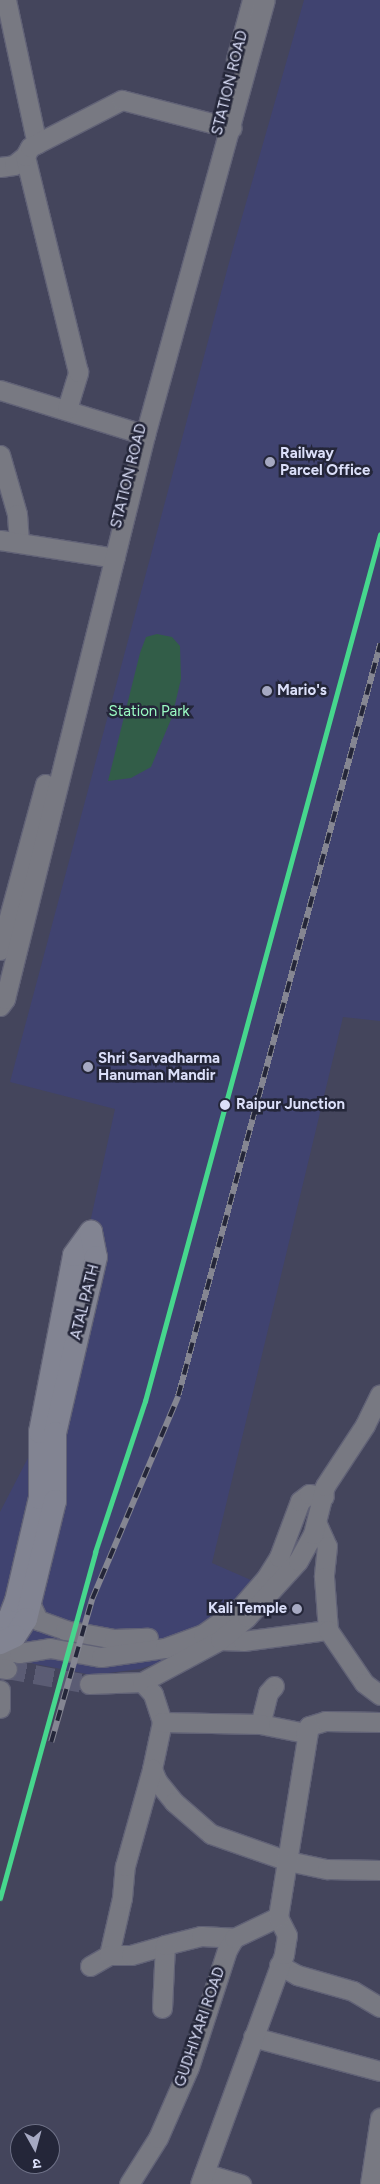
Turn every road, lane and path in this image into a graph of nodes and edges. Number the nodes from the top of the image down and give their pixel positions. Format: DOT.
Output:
graph roads {
  1 [pos="252,0"];
  2 [pos="265,0"];
  3 [pos="8,2"];
  4 [pos="225,126"];
  5 [pos="31,150"];
  6 [pos="0,167"];
  7 [pos="0,390"];
  8 [pos="33,399"];
  9 [pos="0,403"];
  10 [pos="67,409"];
  11 [pos="142,434"];
  12 [pos="0,455"];
  13 [pos="0,540"];
  14 [pos="19,541"];
  15 [pos="111,557"];
  16 [pos="0,950"];
  17 [pos="0,1006"];
  18 [pos="380,1394"];
  19 [pos="324,1496"];
  20 [pos="317,1524"];
  21 [pos="279,1557"];
  22 [pos="298,1561"];
  23 [pos="255,1593"];
  24 [pos="31,1605"];
  25 [pos="0,1624"];
  26 [pos="328,1630"];
  27 [pos="220,1640"];
  28 [pos="0,1643"];
  29 [pos="0,1650"];
  30 [pos="142,1682"];
  31 [pos="89,1684"];
  32 [pos="274,1686"];
  33 [pos="380,1695"];
  34 [pos="162,1722"];
  35 [pos="380,1722"];
  36 [pos="260,1724"];
  37 [pos="309,1726"];
  38 [pos="152,1769"];
  39 [pos="288,1861"];
  40 [pos="380,1870"];
  41 [pos="278,1917"];
  42 [pos="234,1938"];
  43 [pos="165,1945"];
  44 [pos="109,1955"];
  45 [pos="279,1965"];
  46 [pos="90,1966"];
  47 [pos="378,1999"];
  48 [pos="162,2008"];
  49 [pos="253,2038"];
  50 [pos="380,2071"];
  51 [pos="380,2118"];
  52 [pos="202,2178"];
  53 [pos="129,2184"];
  54 [pos="241,2184"];
  55 [pos="370,2184"];
  1 -- 4 [label="street, STATION ROAD"];
  2 -- 4 [label="street"];
  3 -- 5 [label="street"];
  4 -- 5 [label="street"];
  4 -- 11 [label="street"];
  5 -- 6 [label="street"];
  5 -- 10 [label="street"];
  7 -- 8 [label="street"];
  8 -- 9 [label="street"];
  8 -- 10 [label="street"];
  10 -- 11 [label="street"];
  11 -- 15 [label="street"];
  12 -- 14 [label="street"];
  13 -- 14 [label="street"];
  14 -- 15 [label="street"];
  15 -- 16 [label="street"];
  15 -- 17 [label="street"];
  18 -- 19 [label="street"];
  19 -- 20 [label="street"];
  19 -- 21 [label="street"];
  20 -- 22 [label="street"];
  20 -- 26 [label="street"];
  21 -- 22 [label="street"];
  21 -- 23 [label="street"];
  22 -- 27 [label="street"];
  23 -- 24 [label="street"];
  23 -- 29 [label="street"];
  24 -- 25 [label="main road, ATAL PATH"];
  24 -- 28 [label="main road, ATAL PATH"];
  26 -- 27 [label="street"];
  26 -- 33 [label="street"];
  27 -- 30 [label="street"];
  30 -- 31 [label="street"];
  30 -- 34 [label="street"];
  32 -- 36 [label="street"];
  34 -- 36 [label="street"];
  34 -- 38 [label="street"];
  35 -- 37 [label="street"];
  36 -- 37 [label="street"];
  37 -- 39 [label="street"];
  38 -- 39 [label="street"];
  38 -- 44 [label="street"];
  39 -- 40 [label="street"];
  39 -- 41 [label="street"];
  41 -- 42 [label="street"];
  41 -- 45 [label="street"];
  42 -- 43 [label="street"];
  42 -- 53 [label="street, GUDHIYARI ROAD"];
  43 -- 44 [label="street"];
  43 -- 48 [label="street"];
  44 -- 46 [label="street"];
  45 -- 47 [label="street"];
  45 -- 49 [label="street"];
  49 -- 50 [label="street"];
  49 -- 52 [label="street"];
  51 -- 55 [label="street"];
  52 -- 54 [label="street"];
}
